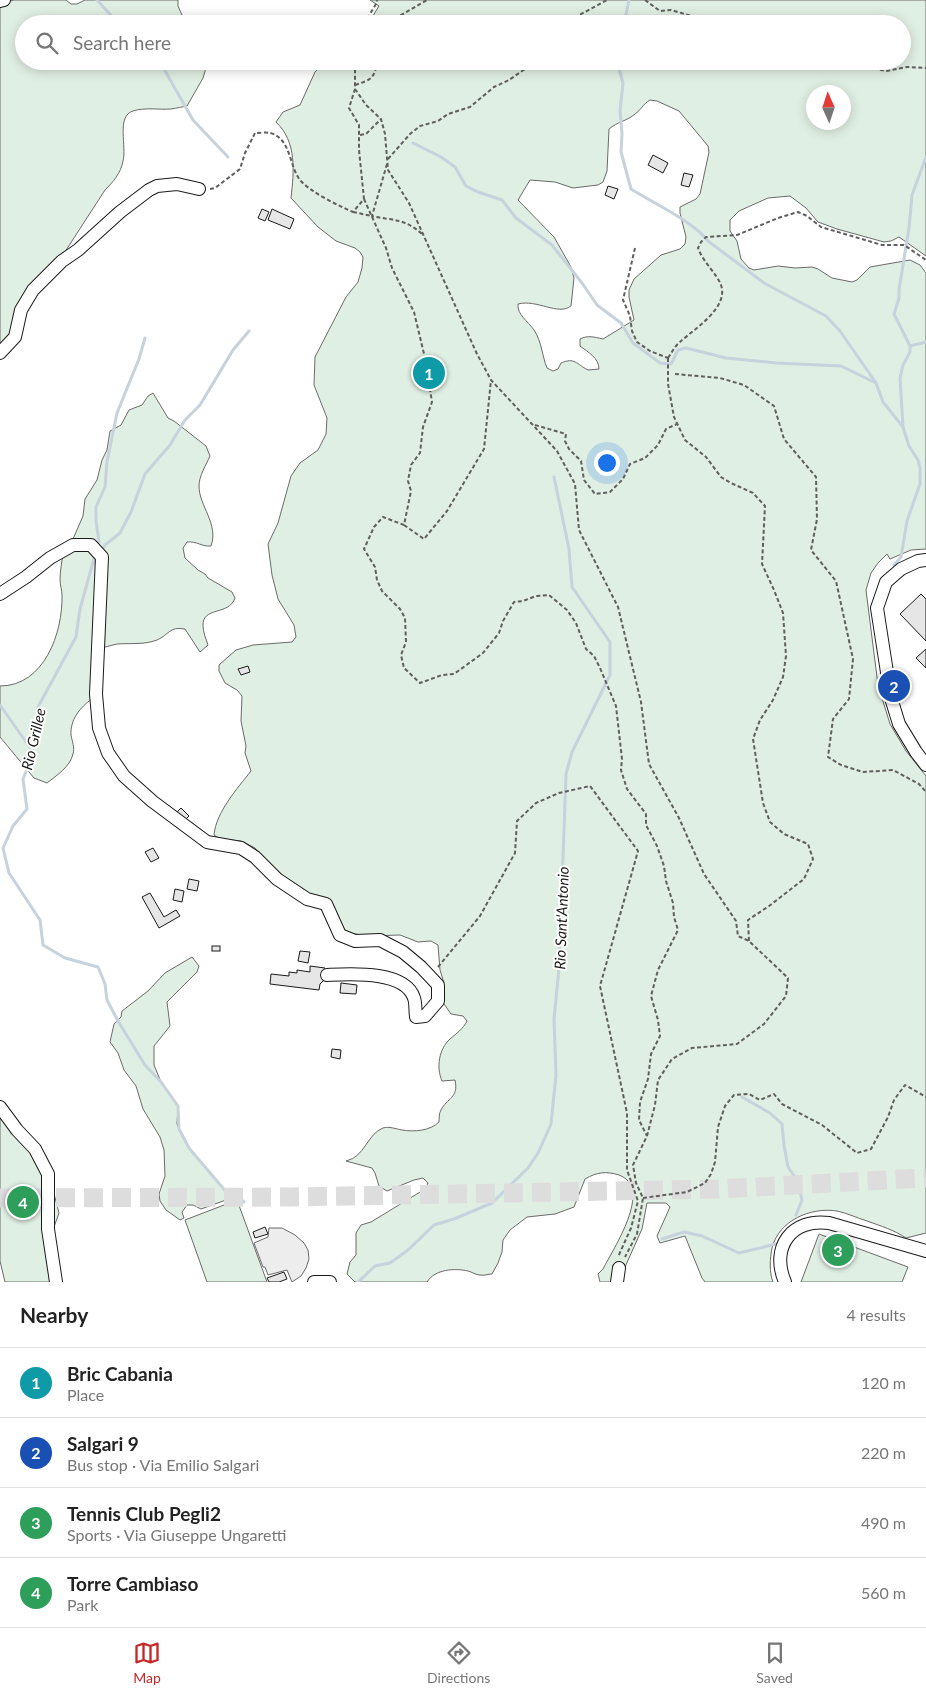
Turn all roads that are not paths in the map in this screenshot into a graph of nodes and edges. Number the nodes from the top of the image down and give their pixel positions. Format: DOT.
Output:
graph roads {
  1 [pos="4,0"];
  2 [pos="0,1"];
  3 [pos="199,189"];
  4 [pos="0,353"];
  5 [pos="926,560"];
  6 [pos="0,594"];
  7 [pos="926,765"];
  8 [pos="327,975"];
  9 [pos="0,1107"];
  10 [pos="926,1251"];
  11 [pos="56,1282"];
  12 [pos="314,1282"];
  13 [pos="330,1282"];
  14 [pos="785,1282"];
  1 -- 2 [label="street"];
  3 -- 4 [label="street"];
  5 -- 7 [label="street"];
  6 -- 8 [label="street"];
  9 -- 11 [label="street"];
  10 -- 14 [label="street"];
  12 -- 13 [label="street"];
}
